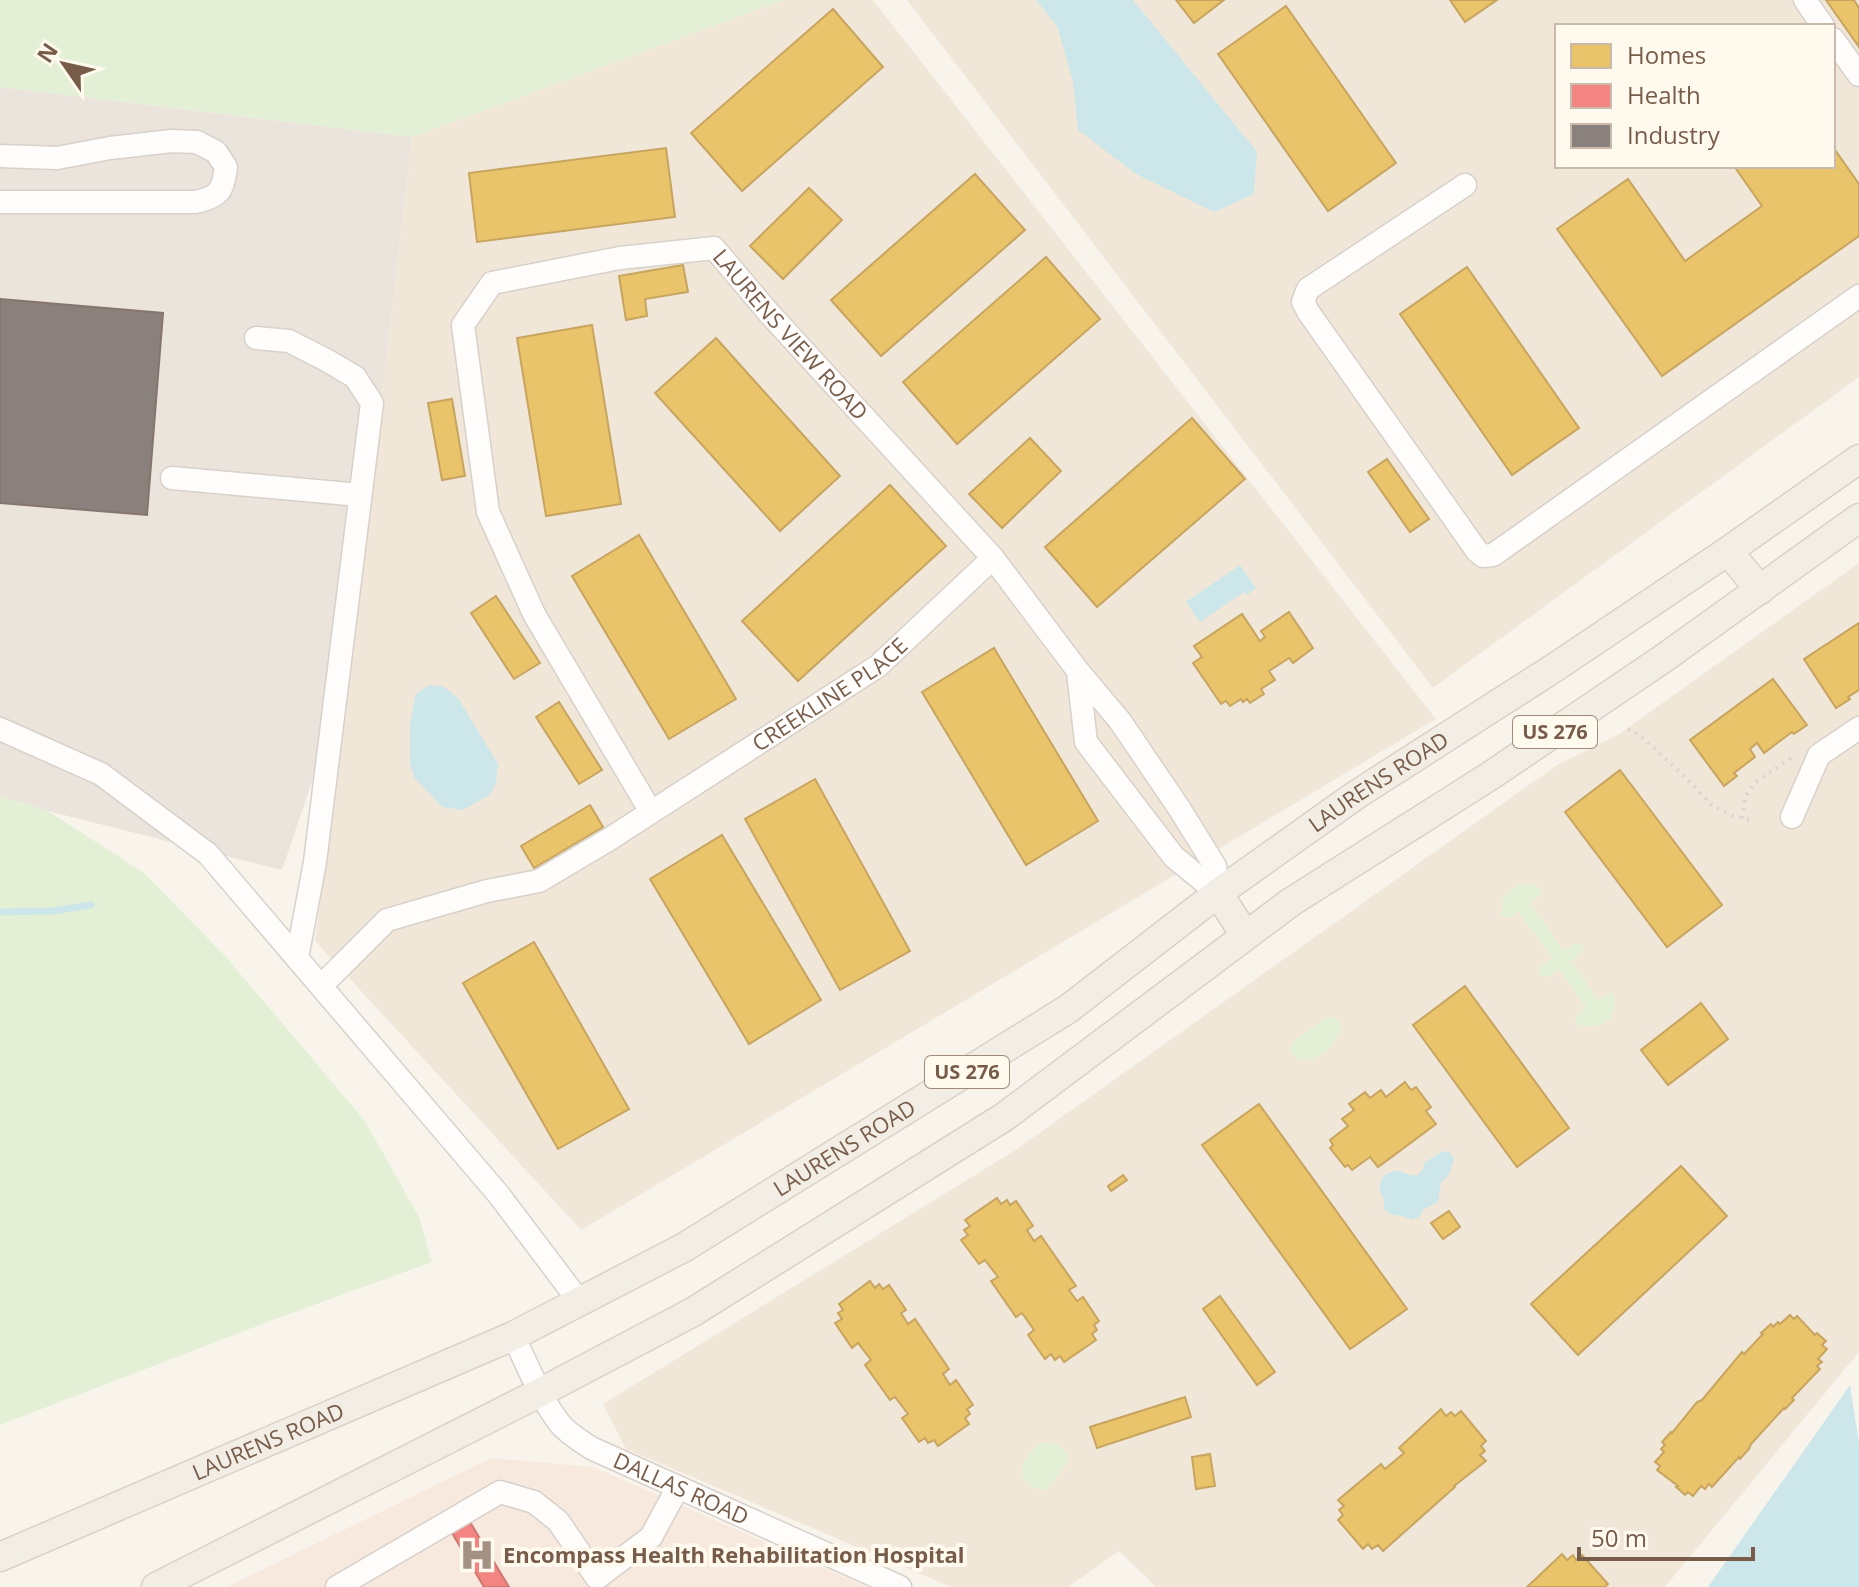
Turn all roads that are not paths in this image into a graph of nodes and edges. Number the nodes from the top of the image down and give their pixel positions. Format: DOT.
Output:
graph roads {
  1 [pos="1805,0"];
  2 [pos="1822,24"];
  3 [pos="1835,42"];
  4 [pos="1859,75"];
  5 [pos="0,156"];
  6 [pos="1465,185"];
  7 [pos="0,202"];
  8 [pos="1859,296"];
  9 [pos="256,338"];
  10 [pos="1859,459"];
  11 [pos="172,478"];
  12 [pos="360,495"];
  13 [pos="1859,518"];
  14 [pos="1728,551"];
  15 [pos="993,558"];
  16 [pos="1760,590"];
  17 [pos="1078,671"];
  18 [pos="1859,728"];
  19 [pos="0,729"];
  20 [pos="651,812"];
  21 [pos="1792,817"];
  22 [pos="1218,893"];
  23 [pos="1245,935"];
  24 [pos="297,958"];
  25 [pos="321,986"];
  26 [pos="579,1301"];
  27 [pos="513,1336"];
  28 [pos="541,1392"];
  29 [pos="678,1487"];
  30 [pos="0,1557"];
  31 [pos="156,1587"];
  32 [pos="337,1587"];
  33 [pos="900,1587"];
  1 -- 2 [label="street"];
  3 -- 4 [label="street"];
  5 -- 7 [label="street"];
  6 -- 8 [label="street"];
  9 -- 12 [label="street"];
  10 -- 14 [label="main road, LAURENS ROAD / US 276"];
  11 -- 12 [label="street"];
  12 -- 24 [label="street"];
  13 -- 16 [label="main road, US 276"];
  14 -- 16 [label="main road"];
  14 -- 22 [label="main road, LAURENS ROAD / US 276"];
  15 -- 17 [label="street, LAURENS VIEW ROAD"];
  15 -- 20 [label="street, CREEKLINE PLACE"];
  15 -- 20 [label="street, LAURENS VIEW ROAD"];
  16 -- 23 [label="main road, US 276"];
  17 -- 22 [label="street, LAURENS VIEW ROAD"];
  17 -- 22 [label="street"];
  18 -- 21 [label="street"];
  19 -- 24 [label="street"];
  20 -- 25 [label="street, CREEKLINE PLACE"];
  22 -- 23 [label="main road"];
  22 -- 26 [label="main road, LAURENS ROAD / US 276"];
  23 -- 28 [label="main road, US 276"];
  24 -- 25 [label="street"];
  25 -- 26 [label="street"];
  26 -- 27 [label="main road, LAURENS ROAD / US 276"];
  27 -- 28 [label="street, DALLAS ROAD"];
  27 -- 30 [label="main road, LAURENS ROAD / US 276"];
  28 -- 29 [label="street, DALLAS ROAD"];
  28 -- 31 [label="main road, US 276"];
  29 -- 32 [label="street"];
  29 -- 33 [label="street, DALLAS ROAD"];
}
